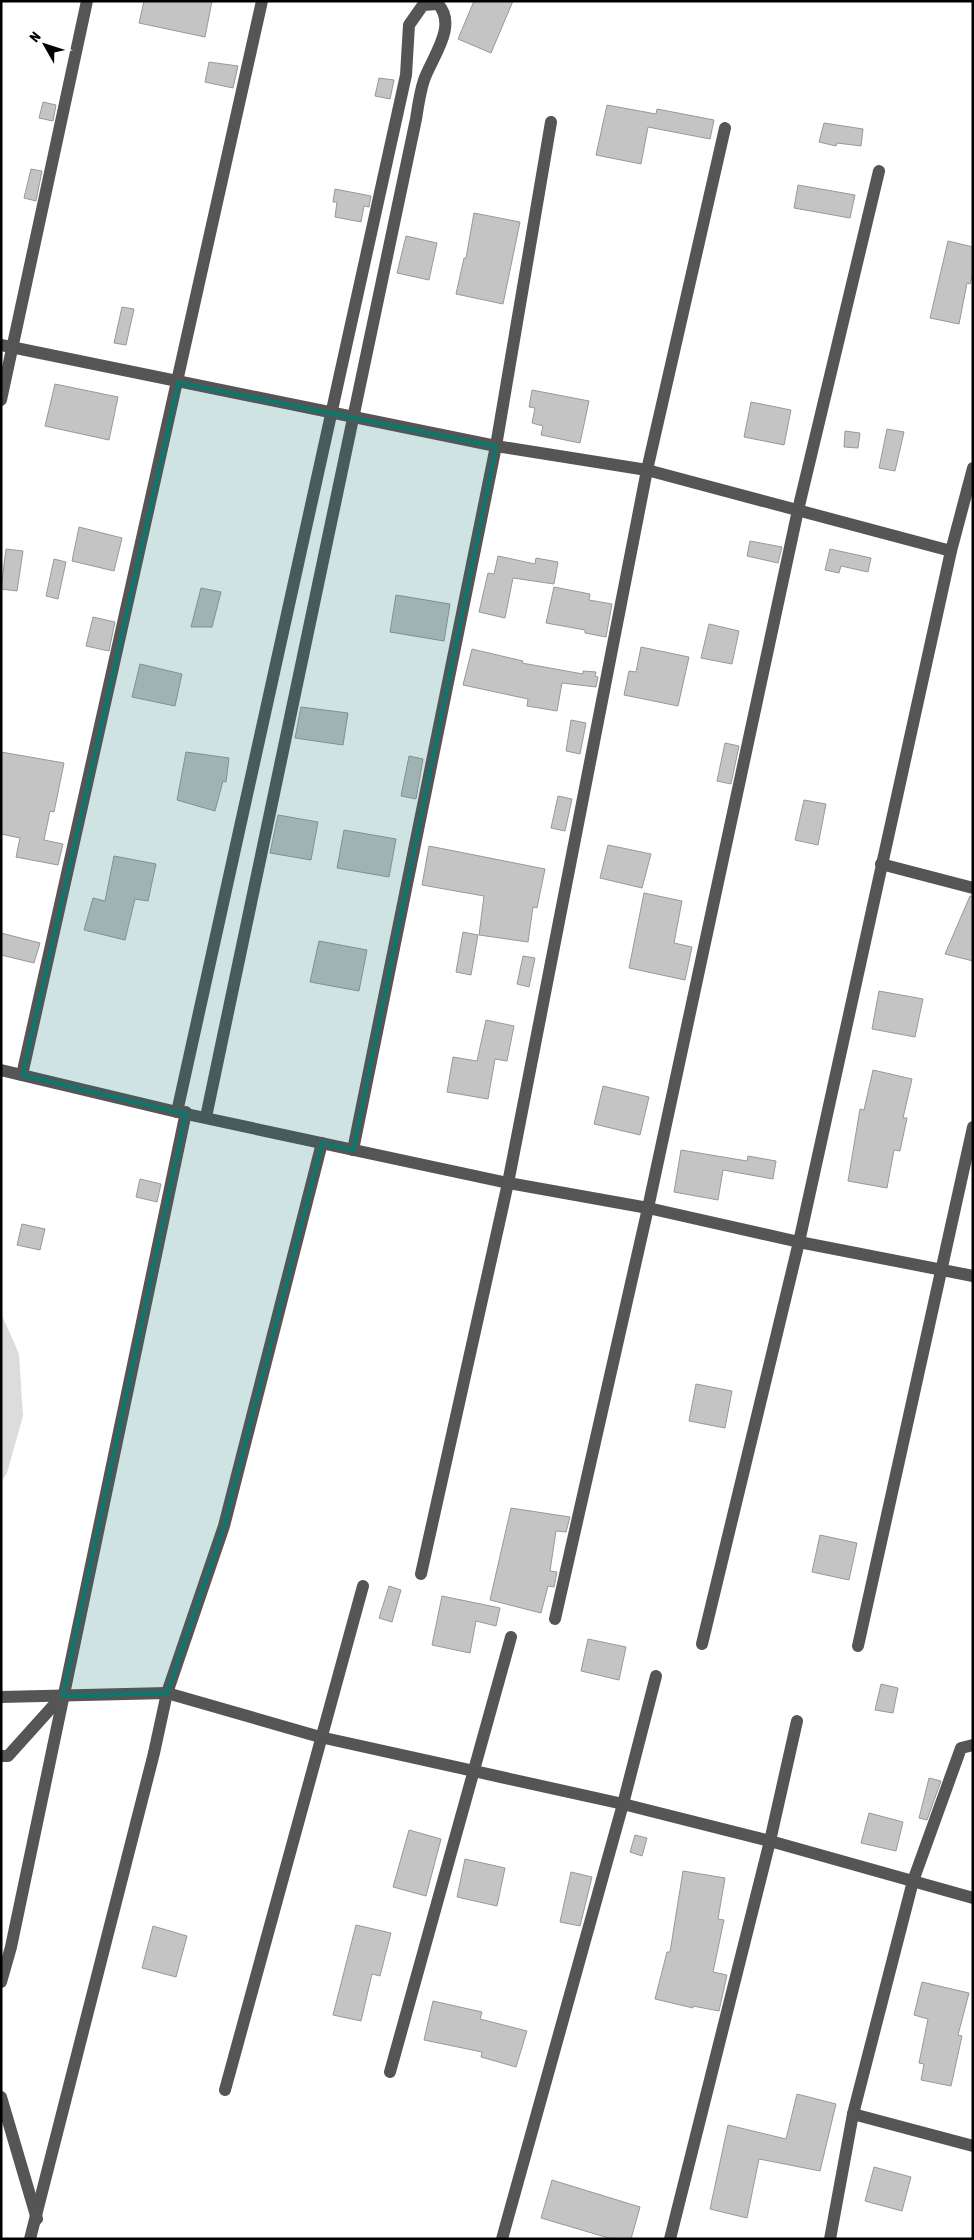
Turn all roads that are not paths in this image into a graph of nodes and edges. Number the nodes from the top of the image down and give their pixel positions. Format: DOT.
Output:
graph roads {
  1 [pos="87,1"];
  2 [pos="262,1"];
  3 [pos="406,75"];
  4 [pos="424,79"];
  5 [pos="397,115"];
  6 [pos="416,119"];
  7 [pos="551,122"];
  8 [pos="725,128"];
  9 [pos="879,171"];
  10 [pos="7,346"];
  11 [pos="178,382"];
  12 [pos="1,400"];
  13 [pos="330,413"];
  14 [pos="353,417"];
  15 [pos="496,446"];
  16 [pos="973,468"];
  17 [pos="647,470"];
  18 [pos="798,510"];
  19 [pos="951,551"];
  20 [pos="882,864"];
  21 [pos="973,888"];
  22 [pos="1,1070"];
  23 [pos="22,1075"];
  24 [pos="181,1112"];
  25 [pos="206,1116"];
  26 [pos="973,1127"];
  27 [pos="322,1144"];
  28 [pos="353,1150"];
  29 [pos="508,1183"];
  30 [pos="648,1208"];
  31 [pos="798,1242"];
  32 [pos="941,1271"];
  33 [pos="973,1276"];
  34 [pos="421,1574"];
  35 [pos="363,1586"];
  36 [pos="556,1619"];
  37 [pos="511,1637"];
  38 [pos="702,1644"];
  39 [pos="858,1646"];
  40 [pos="656,1676"];
  41 [pos="167,1693"];
  42 [pos="62,1696"];
  43 [pos="1,1697"];
  44 [pos="797,1721"];
  45 [pos="320,1737"];
  46 [pos="973,1745"];
  47 [pos="1,1756"];
  48 [pos="475,1770"];
  49 [pos="623,1804"];
  50 [pos="770,1841"];
  51 [pos="913,1881"];
  52 [pos="973,1898"];
  53 [pos="1,1982"];
  54 [pos="390,2072"];
  55 [pos="225,2090"];
  56 [pos="1,2097"];
  57 [pos="853,2114"];
  58 [pos="973,2146"];
  59 [pos="37,2219"];
  60 [pos="30,2239"];
  61 [pos="502,2239"];
  62 [pos="670,2239"];
  63 [pos="830,2239"];
  1 -- 10 [label="street"];
  2 -- 11 [label="street"];
  3 -- 4 [label="street"];
  3 -- 4 [label="street"];
  3 -- 5 [label="street"];
  4 -- 6 [label="street"];
  5 -- 6 [label="street"];
  5 -- 13 [label="street"];
  6 -- 14 [label="street"];
  7 -- 15 [label="street"];
  8 -- 17 [label="street"];
  9 -- 18 [label="street"];
  10 -- 11 [label="street"];
  10 -- 12 [label="street"];
  11 -- 13 [label="street"];
  11 -- 23 [label="street"];
  13 -- 14 [label="street"];
  13 -- 24 [label="street"];
  14 -- 15 [label="street"];
  14 -- 25 [label="street"];
  15 -- 17 [label="street"];
  15 -- 28 [label="street"];
  16 -- 19 [label="street"];
  17 -- 18 [label="street"];
  17 -- 29 [label="street"];
  18 -- 19 [label="street"];
  18 -- 30 [label="street"];
  19 -- 20 [label="street"];
  20 -- 21 [label="street"];
  20 -- 31 [label="street"];
  22 -- 23 [label="street"];
  23 -- 24 [label="street"];
  24 -- 25 [label="street"];
  24 -- 42 [label="street"];
  25 -- 27 [label="street"];
  26 -- 32 [label="street"];
  27 -- 28 [label="street"];
  27 -- 41 [label="street"];
  28 -- 29 [label="street"];
  29 -- 30 [label="street"];
  29 -- 34 [label="street"];
  30 -- 31 [label="street"];
  30 -- 36 [label="street"];
  31 -- 32 [label="street"];
  31 -- 38 [label="street"];
  32 -- 33 [label="street"];
  32 -- 39 [label="street"];
  35 -- 45 [label="street"];
  37 -- 48 [label="street"];
  40 -- 49 [label="street"];
  41 -- 42 [label="street"];
  41 -- 45 [label="street"];
  41 -- 59 [label="street"];
  42 -- 43 [label="street"];
  42 -- 47 [label="street"];
  42 -- 53 [label="street"];
  44 -- 50 [label="street"];
  45 -- 48 [label="street"];
  45 -- 55 [label="street"];
  46 -- 51 [label="street"];
  48 -- 49 [label="street"];
  48 -- 54 [label="street"];
  49 -- 50 [label="street"];
  49 -- 61 [label="street"];
  50 -- 51 [label="street"];
  50 -- 62 [label="street"];
  51 -- 52 [label="street"];
  51 -- 57 [label="street"];
  56 -- 59 [label="street"];
  57 -- 58 [label="street"];
  57 -- 63 [label="street"];
  59 -- 60 [label="street"];
}
